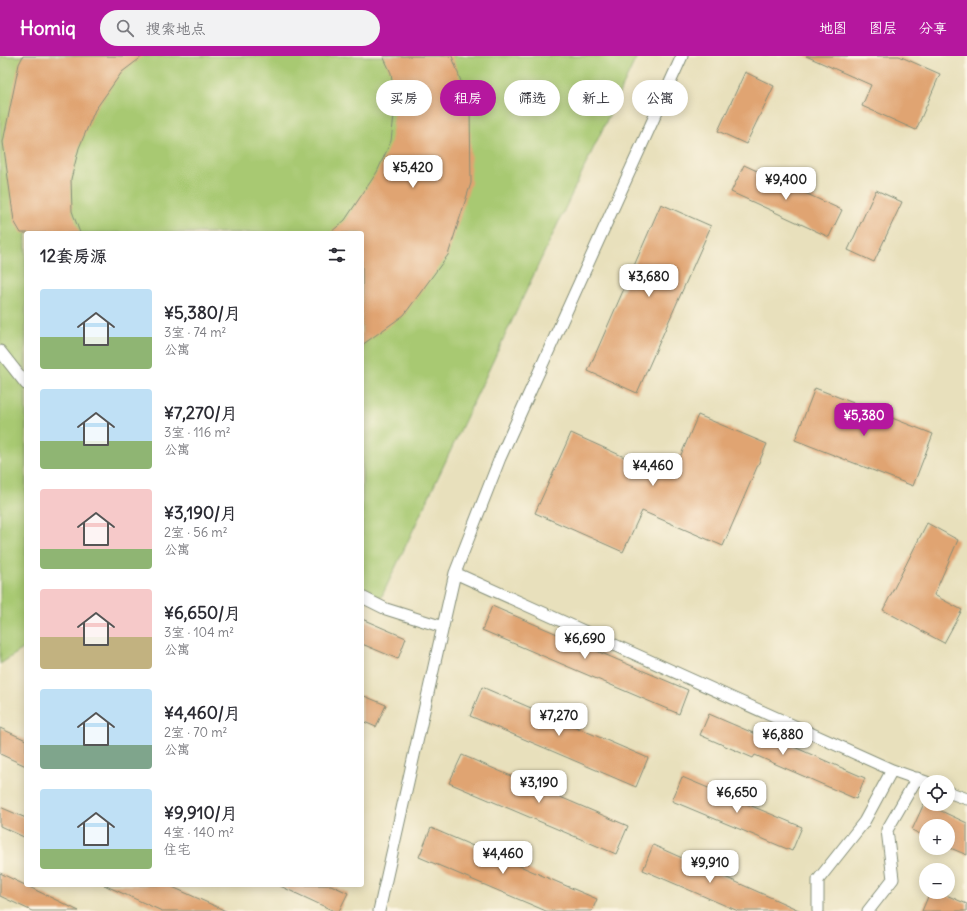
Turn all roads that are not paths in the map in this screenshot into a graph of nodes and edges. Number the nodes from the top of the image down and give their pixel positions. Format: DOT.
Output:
graph roads {
  1 [pos="682,56"];
  2 [pos="0,351"];
  3 [pos="24,381"];
  4 [pos="455,573"];
  5 [pos="364,598"];
  6 [pos="443,627"];
  7 [pos="892,770"];
  8 [pos="919,779"];
  9 [pos="919,783"];
  10 [pos="955,795"];
  11 [pos="967,800"];
  12 [pos="379,911"];
  13 [pos="818,911"];
  14 [pos="868,911"];
  1 -- 4 [label="street"];
  2 -- 3 [label="street"];
  4 -- 6 [label="street"];
  4 -- 7 [label="street"];
  5 -- 6 [label="street"];
  6 -- 12 [label="street"];
  7 -- 8 [label="street"];
  7 -- 13 [label="street"];
  9 -- 14 [label="street"];
  10 -- 11 [label="street"];
}
